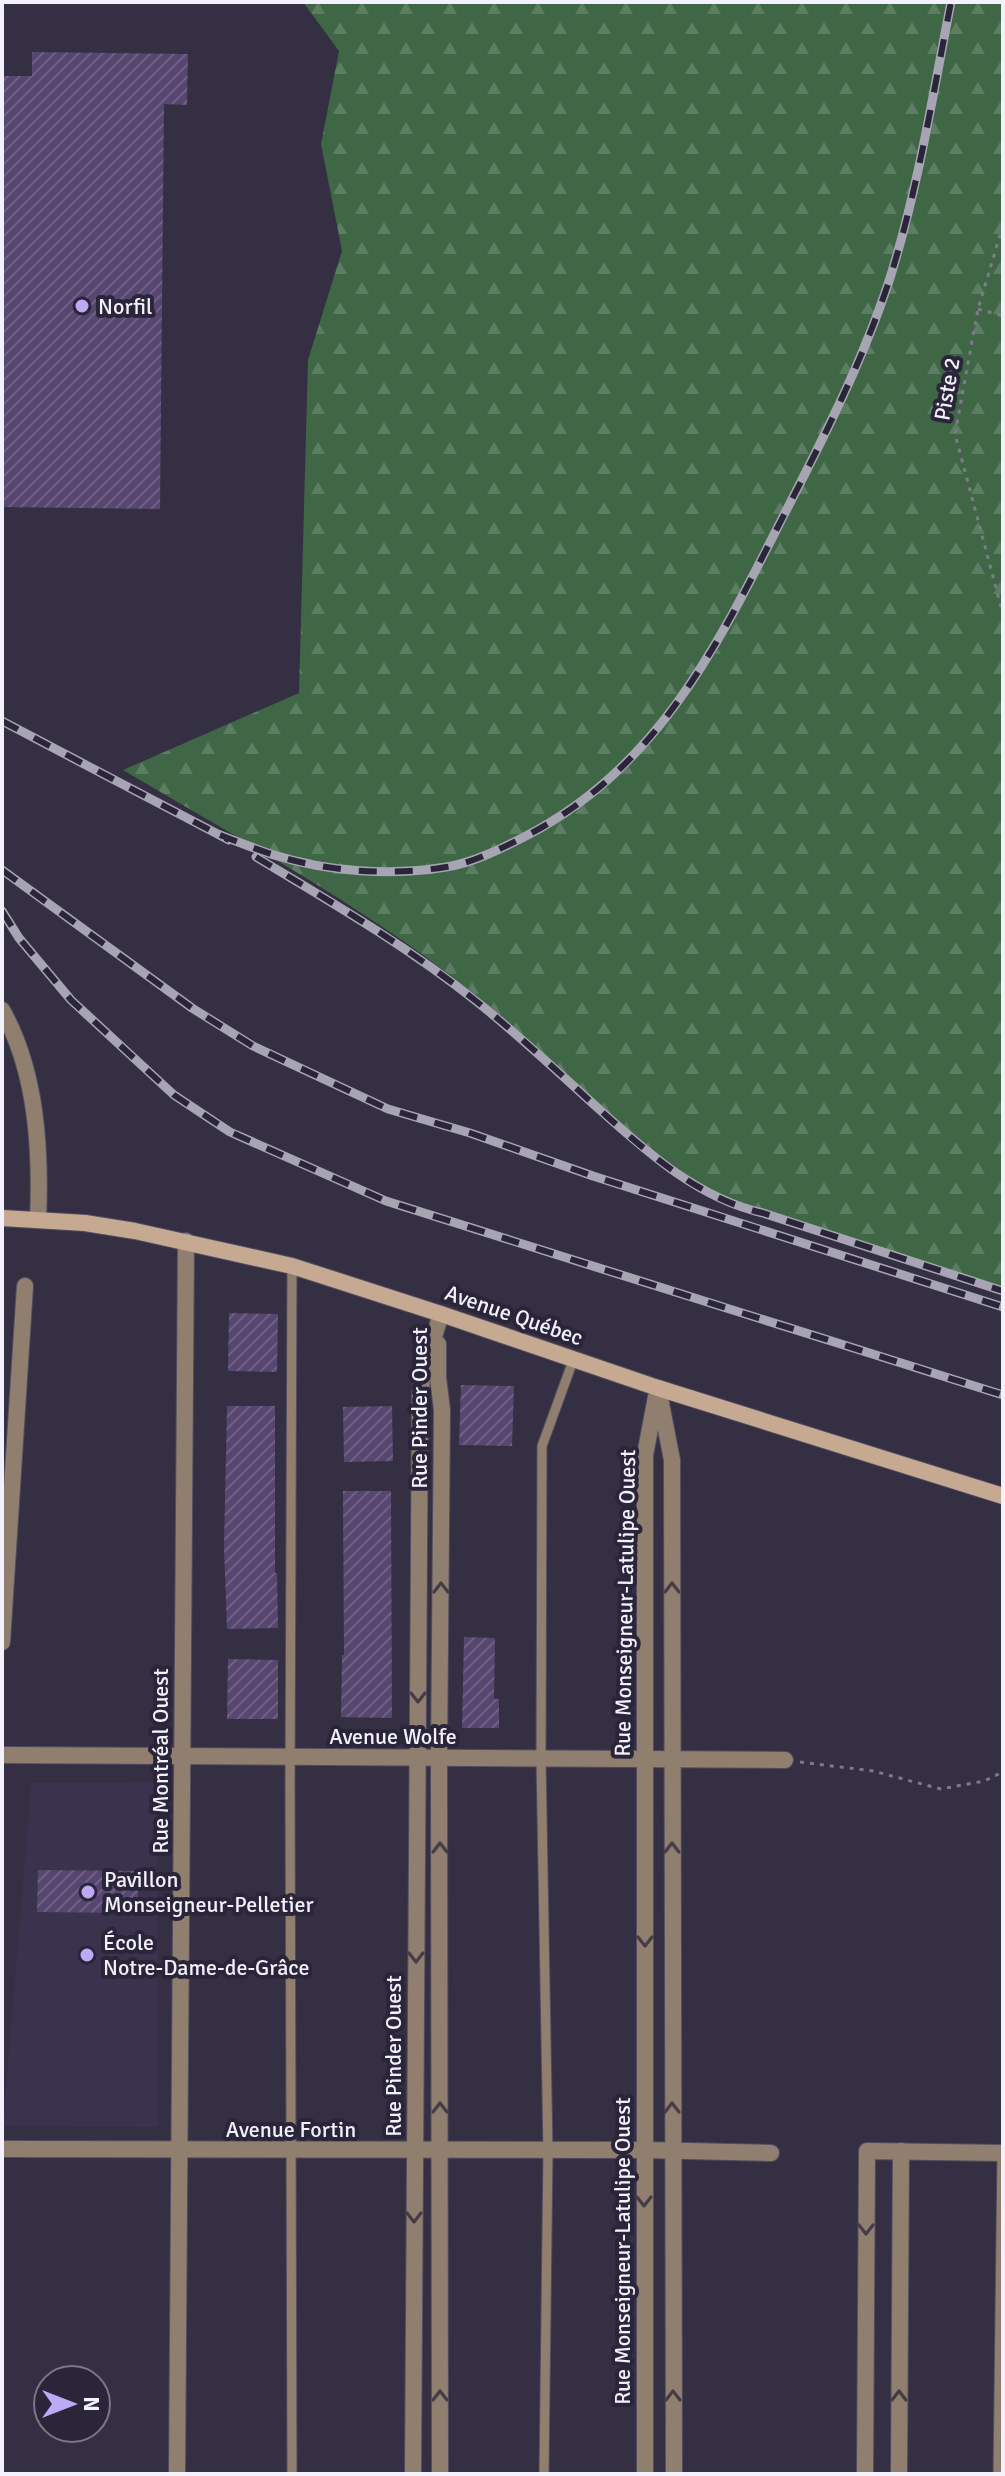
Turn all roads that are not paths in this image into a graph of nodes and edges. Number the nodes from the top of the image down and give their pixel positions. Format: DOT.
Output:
graph roads {
  1 [pos="2,1010"];
  2 [pos="2,1218"];
  3 [pos="38,1220"];
  4 [pos="186,1241"];
  5 [pos="292,1266"];
  6 [pos="25,1286"];
  7 [pos="441,1314"];
  8 [pos="574,1358"];
  9 [pos="658,1388"];
  10 [pos="1003,1496"];
  11 [pos="2,1642"];
  12 [pos="2,1755"];
  13 [pos="182,1756"];
  14 [pos="290,1757"];
  15 [pos="417,1758"];
  16 [pos="439,1758"];
  17 [pos="645,1758"];
  18 [pos="541,1759"];
  19 [pos="672,1759"];
  20 [pos="785,1760"];
  21 [pos="2,2149"];
  22 [pos="179,2150"];
  23 [pos="644,2150"];
  24 [pos="292,2151"];
  25 [pos="415,2151"];
  26 [pos="440,2151"];
  27 [pos="672,2151"];
  28 [pos="901,2151"];
  29 [pos="548,2152"];
  30 [pos="771,2153"];
  31 [pos="1002,2153"];
  32 [pos="177,2474"];
  33 [pos="292,2474"];
  34 [pos="413,2474"];
  35 [pos="440,2474"];
  36 [pos="544,2474"];
  37 [pos="645,2474"];
  38 [pos="674,2474"];
  39 [pos="865,2474"];
  40 [pos="899,2474"];
  41 [pos="998,2474"];
  1 -- 3 [label="street"];
  2 -- 3 [label="main road, Avenue Québec"];
  3 -- 4 [label="main road, Avenue Québec"];
  4 -- 5 [label="main road, Avenue Québec"];
  4 -- 13 [label="street, Rue Montréal Ouest"];
  5 -- 7 [label="main road, Avenue Québec"];
  5 -- 14 [label="lane"];
  6 -- 11 [label="street"];
  7 -- 8 [label="main road, Avenue Québec"];
  7 -- 15 [label="street, Rue Pinder Ouest, one-way"];
  16 -- 7 [label="street, Rue Pinder Ouest, one-way"];
  8 -- 9 [label="main road, Avenue Québec"];
  8 -- 18 [label="lane"];
  9 -- 10 [label="main road, Avenue Québec"];
  9 -- 17 [label="street, Rue Monseigneur-Latulipe Ouest"];
  19 -- 9 [label="street, Rue Monseigneur-Latulipe Ouest, one-way"];
  12 -- 13 [label="street, Avenue Wolfe"];
  13 -- 14 [label="street, Avenue Wolfe"];
  13 -- 22 [label="street, Rue Montréal Ouest"];
  14 -- 15 [label="street, Avenue Wolfe"];
  14 -- 24 [label="lane"];
  15 -- 16 [label="street, Avenue Wolfe"];
  15 -- 25 [label="street, Rue Pinder Ouest, one-way"];
  16 -- 18 [label="street, Avenue Wolfe"];
  26 -- 16 [label="street, Rue Pinder Ouest, one-way"];
  17 -- 18 [label="street, Avenue Wolfe"];
  17 -- 19 [label="street, Avenue Wolfe"];
  17 -- 23 [label="street, Rue Monseigneur-Latulipe Ouest, one-way"];
  18 -- 29 [label="lane"];
  19 -- 20 [label="street, Avenue Wolfe"];
  27 -- 19 [label="street, Rue Monseigneur-Latulipe Ouest, one-way"];
  21 -- 22 [label="street, Avenue Fortin"];
  22 -- 24 [label="street, Avenue Fortin"];
  22 -- 32 [label="street, Rue Montréal Ouest"];
  23 -- 27 [label="street, Avenue Fortin"];
  23 -- 29 [label="street, Avenue Fortin"];
  23 -- 37 [label="street, Rue Monseigneur-Latulipe Ouest, one-way"];
  24 -- 25 [label="street, Avenue Fortin"];
  24 -- 33 [label="lane"];
  25 -- 26 [label="street, Avenue Fortin"];
  25 -- 34 [label="street, Rue Pinder Ouest, one-way"];
  26 -- 29 [label="street, Avenue Fortin"];
  35 -- 26 [label="street, Rue Pinder Ouest, one-way"];
  27 -- 30 [label="street, Avenue Fortin"];
  38 -- 27 [label="street, Rue Monseigneur-Latulipe Ouest, one-way"];
  28 -- 31 [label="street"];
  28 -- 39 [label="street, one-way"];
  40 -- 28 [label="street, one-way"];
  29 -- 36 [label="lane"];
  31 -- 41 [label="lane"];
}
